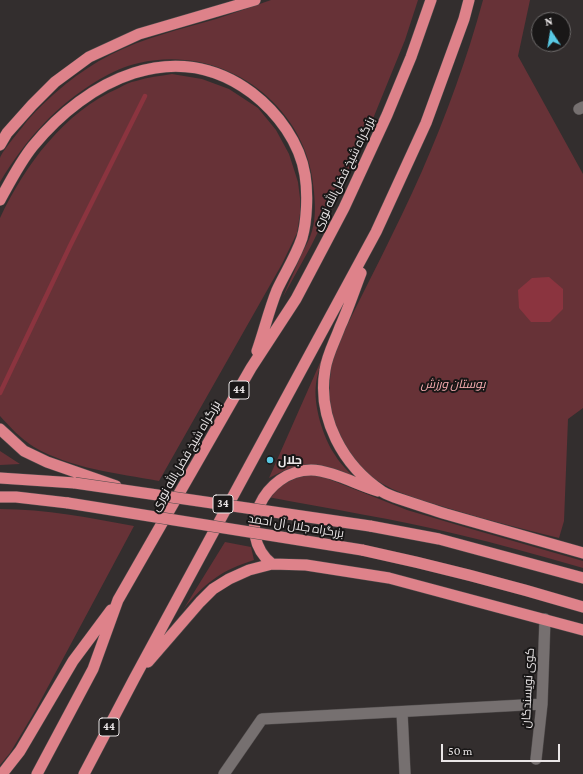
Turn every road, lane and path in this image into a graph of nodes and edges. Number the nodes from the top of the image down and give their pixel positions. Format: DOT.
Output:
graph roads {
  1 [pos="255,0"];
  2 [pos="431,0"];
  3 [pos="469,0"];
  4 [pos="0,145"];
  5 [pos="0,200"];
  6 [pos="376,232"];
  7 [pos="252,368"];
  8 [pos="0,429"];
  9 [pos="0,478"];
  10 [pos="128,490"];
  11 [pos="384,493"];
  12 [pos="0,497"];
  13 [pos="68,502"];
  14 [pos="0,504"];
  15 [pos="583,554"];
  16 [pos="272,564"];
  17 [pos="583,578"];
  18 [pos="118,600"];
  19 [pos="583,607"];
  20 [pos="545,619"];
  21 [pos="583,630"];
  22 [pos="134,679"];
  23 [pos="542,704"];
  24 [pos="402,712"];
  25 [pos="536,759"];
  26 [pos="2,774"];
  27 [pos="37,774"];
  28 [pos="84,774"];
  29 [pos="224,774"];
  30 [pos="405,774"];
  1 -- 4 [label="highway"];
  2 -- 7 [label="highway, بزرگراه شیخ فضل‌الله نوری / 44"];
  3 -- 6 [label="highway, 44"];
  5 -- 7 [label="highway"];
  6 -- 11 [label="highway"];
  6 -- 22 [label="highway, 44"];
  7 -- 18 [label="highway, بزرگراه شیخ فضل‌الله نوری / 44"];
  8 -- 10 [label="highway, bridge"];
  9 -- 10 [label="highway, بزرگراه جلال آل احمد / 34, bridge"];
  10 -- 17 [label="highway, بزرگراه جلال آل احمد / 34, bridge"];
  11 -- 15 [label="highway"];
  11 -- 16 [label="highway"];
  12 -- 13 [label="highway, بزرگراه جلال آل احمد / 34"];
  13 -- 14 [label="highway"];
  13 -- 19 [label="highway, بزرگراه جلال آل احمد / 34, bridge"];
  16 -- 20 [label="highway"];
  16 -- 22 [label="highway"];
  18 -- 26 [label="highway"];
  18 -- 27 [label="highway, بزرگراه شیخ فضل‌الله نوری / 44"];
  20 -- 21 [label="highway"];
  20 -- 23 [label="street, کوی نویسندگان"];
  22 -- 28 [label="highway, 44"];
  23 -- 24 [label="street"];
  23 -- 25 [label="street, کوی نویسندگان"];
  24 -- 29 [label="street"];
  24 -- 30 [label="street"];
}
